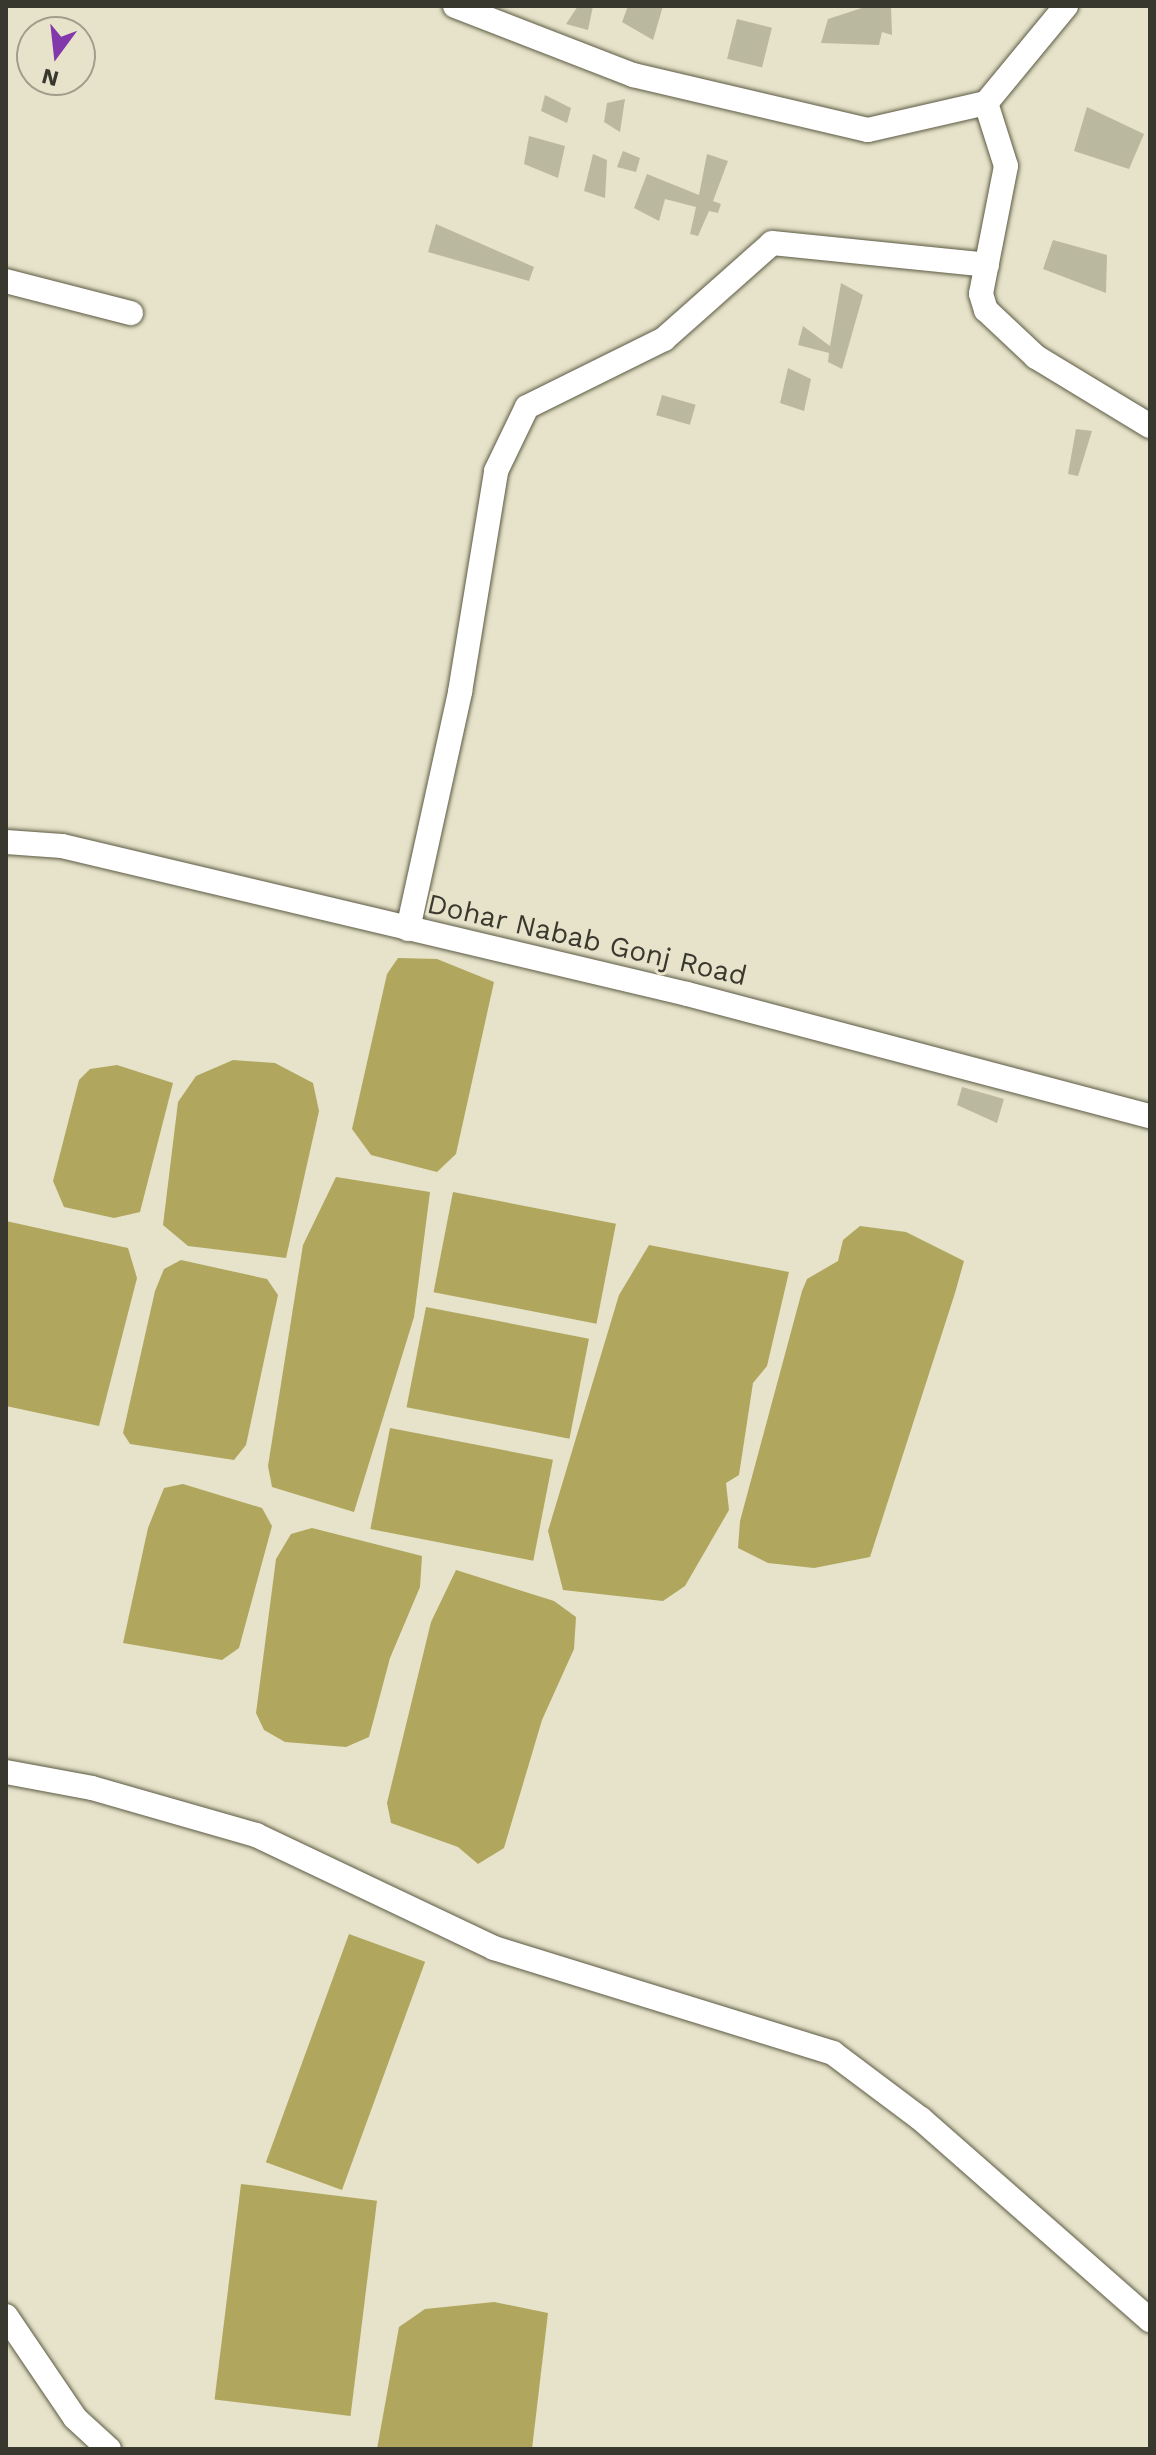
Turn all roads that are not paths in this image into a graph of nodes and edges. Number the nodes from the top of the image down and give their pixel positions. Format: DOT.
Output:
graph roads {
  1 [pos="455,6"];
  2 [pos="1066,6"];
  3 [pos="986,103"];
  4 [pos="987,265"];
  5 [pos="6,281"];
  6 [pos="131,313"];
  7 [pos="1150,426"];
  8 [pos="6,842"];
  9 [pos="408,929"];
  10 [pos="1150,1116"];
  11 [pos="6,1772"];
  12 [pos="6,2316"];
  13 [pos="1150,2320"];
  14 [pos="109,2449"];
  1 -- 3 [label="street"];
  2 -- 3 [label="street"];
  3 -- 4 [label="street"];
  4 -- 7 [label="street"];
  4 -- 9 [label="street"];
  5 -- 6 [label="street"];
  8 -- 9 [label="street, Dohar Nabab Gonj Road"];
  9 -- 10 [label="street, Dohar Nabab Gonj Road"];
  11 -- 13 [label="street"];
  12 -- 14 [label="street"];
}
